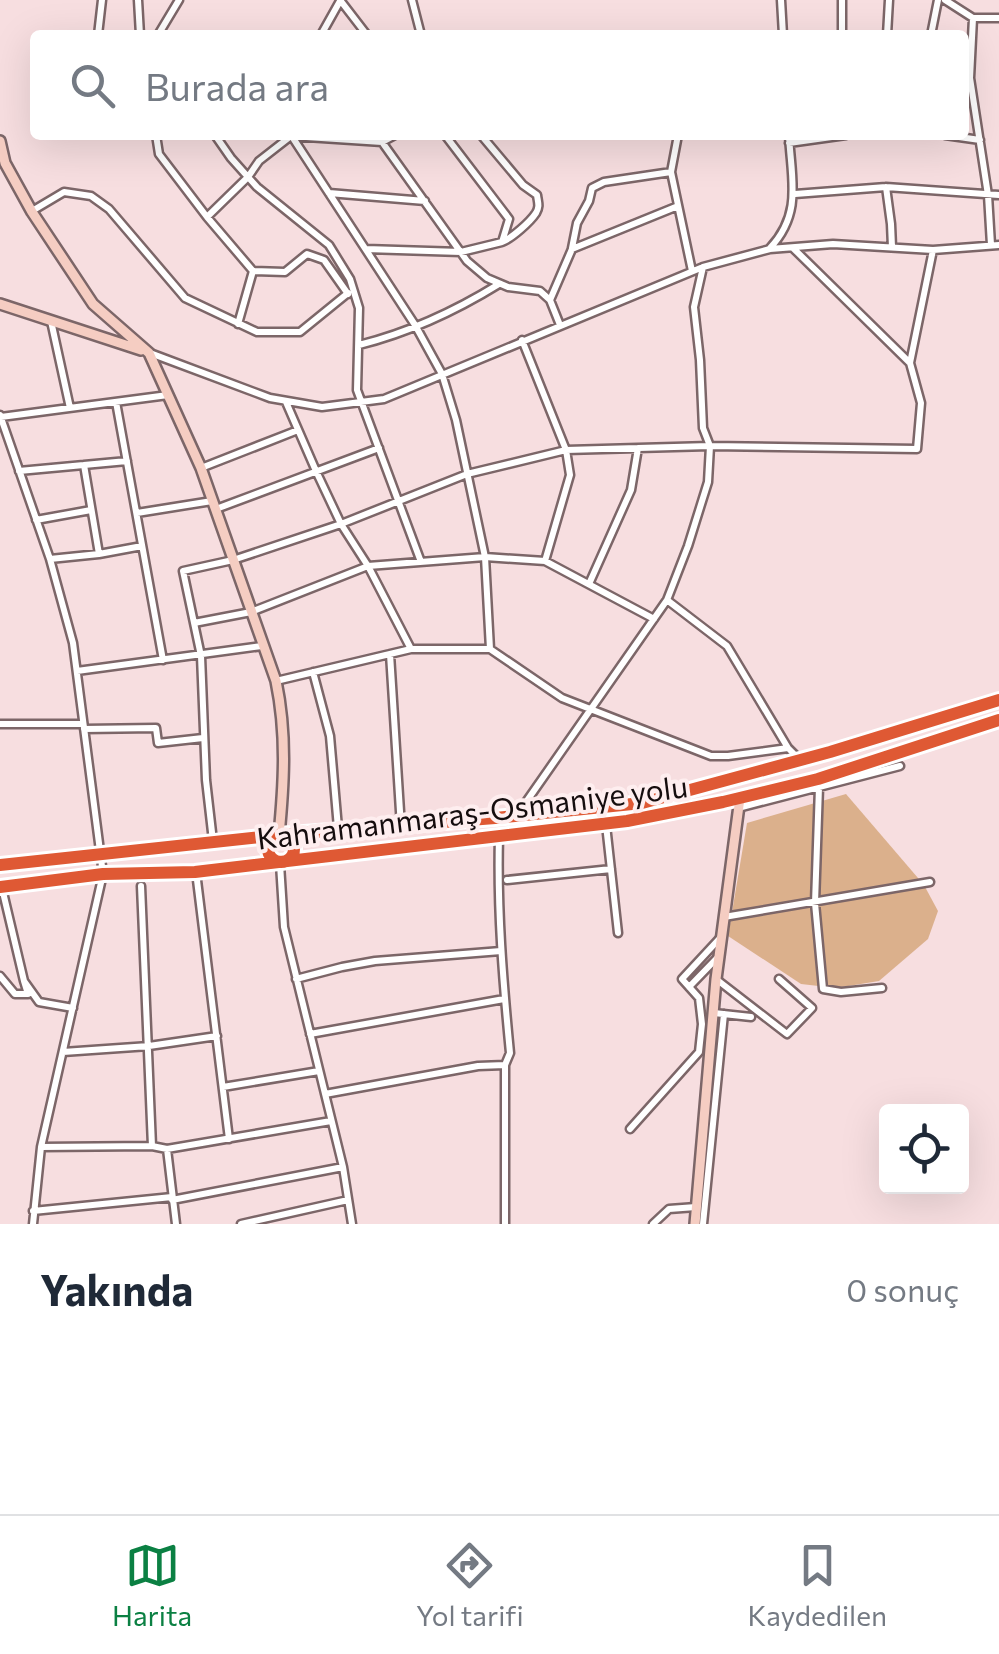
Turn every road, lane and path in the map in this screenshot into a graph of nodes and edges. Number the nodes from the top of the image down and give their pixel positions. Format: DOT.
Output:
graph roads {
  1 [pos="138,0"];
  2 [pos="179,0"];
  3 [pos="339,0"];
  4 [pos="412,0"];
  5 [pos="782,0"];
  6 [pos="842,0"];
  7 [pos="890,0"];
  8 [pos="941,0"];
  9 [pos="102,3"];
  10 [pos="973,18"];
  11 [pos="999,18"];
  12 [pos="99,30"];
  13 [pos="140,30"];
  14 [pos="161,30"];
  15 [pos="324,30"];
  16 [pos="363,30"];
  17 [pos="420,30"];
  18 [pos="783,30"];
  19 [pos="842,30"];
  20 [pos="887,30"];
  21 [pos="932,30"];
  22 [pos="969,138"];
  23 [pos="157,140"];
  24 [pos="219,140"];
  25 [pos="286,140"];
  26 [pos="294,140"];
  27 [pos="381,140"];
  28 [pos="448,140"];
  29 [pos="485,140"];
  30 [pos="677,140"];
  31 [pos="789,140"];
  32 [pos="980,140"];
  33 [pos="0,142"];
  34 [pos="671,172"];
  35 [pos="248,177"];
  36 [pos="886,187"];
  37 [pos="328,192"];
  38 [pos="795,194"];
  39 [pos="999,195"];
  40 [pos="988,196"];
  41 [pos="425,202"];
  42 [pos="678,206"];
  43 [pos="32,212"];
  44 [pos="207,217"];
  45 [pos="502,242"];
  46 [pos="995,245"];
  47 [pos="792,247"];
  48 [pos="892,247"];
  49 [pos="365,248"];
  50 [pos="572,249"];
  51 [pos="770,249"];
  52 [pos="933,250"];
  53 [pos="461,252"];
  54 [pos="703,267"];
  55 [pos="253,271"];
  56 [pos="692,272"];
  57 [pos="500,284"];
  58 [pos="348,293"];
  59 [pos="550,300"];
  60 [pos="0,304"];
  61 [pos="359,308"];
  62 [pos="50,320"];
  63 [pos="238,324"];
  64 [pos="560,325"];
  65 [pos="415,326"];
  66 [pos="522,340"];
  67 [pos="359,345"];
  68 [pos="148,352"];
  69 [pos="910,363"];
  70 [pos="442,374"];
  71 [pos="168,394"];
  72 [pos="286,401"];
  73 [pos="116,402"];
  74 [pos="360,402"];
  75 [pos="70,408"];
  76 [pos="0,416"];
  77 [pos="298,430"];
  78 [pos="710,446"];
  79 [pos="379,448"];
  80 [pos="638,448"];
  81 [pos="566,450"];
  82 [pos="128,462"];
  83 [pos="84,465"];
  84 [pos="201,468"];
  85 [pos="19,471"];
  86 [pos="316,472"];
  87 [pos="467,474"];
  88 [pos="398,501"];
  89 [pos="213,506"];
  90 [pos="92,510"];
  91 [pos="138,514"];
  92 [pos="36,520"];
  93 [pos="341,524"];
  94 [pos="142,546"];
  95 [pos="99,554"];
  96 [pos="484,557"];
  97 [pos="50,558"];
  98 [pos="232,560"];
  99 [pos="545,561"];
  100 [pos="421,562"];
  101 [pos="368,566"];
  102 [pos="589,584"];
  103 [pos="667,600"];
  104 [pos="251,612"];
  105 [pos="654,619"];
  106 [pos="194,623"];
  107 [pos="262,646"];
  108 [pos="490,648"];
  109 [pos="410,649"];
  110 [pos="390,654"];
  111 [pos="201,656"];
  112 [pos="163,660"];
  113 [pos="76,671"];
  114 [pos="313,672"];
  115 [pos="276,681"];
  116 [pos="999,700"];
  117 [pos="590,711"];
  118 [pos="999,720"];
  119 [pos="0,724"];
  120 [pos="84,726"];
  121 [pos="204,738"];
  122 [pos="788,748"];
  123 [pos="800,760"];
  124 [pos="900,766"];
  125 [pos="820,787"];
  126 [pos="739,803"];
  127 [pos="516,816"];
  128 [pos="606,824"];
  129 [pos="401,826"];
  130 [pos="339,832"];
  131 [pos="499,835"];
  132 [pos="282,836"];
  133 [pos="213,842"];
  134 [pos="100,853"];
  135 [pos="282,862"];
  136 [pos="0,865"];
  137 [pos="611,869"];
  138 [pos="196,872"];
  139 [pos="103,874"];
  140 [pos="507,880"];
  141 [pos="930,882"];
  142 [pos="141,886"];
  143 [pos="1,887"];
  144 [pos="815,903"];
  145 [pos="724,917"];
  146 [pos="618,933"];
  147 [pos="722,936"];
  148 [pos="501,950"];
  149 [pos="720,955"];
  150 [pos="0,976"];
  151 [pos="296,979"];
  152 [pos="716,979"];
  153 [pos="779,979"];
  154 [pos="24,981"];
  155 [pos="689,987"];
  156 [pos="882,988"];
  157 [pos="504,999"];
  158 [pos="73,1008"];
  159 [pos="719,1013"];
  160 [pos="752,1016"];
  161 [pos="310,1034"];
  162 [pos="217,1036"];
  163 [pos="149,1046"];
  164 [pos="64,1052"];
  165 [pos="504,1064"];
  166 [pos="319,1071"];
  167 [pos="223,1086"];
  168 [pos="325,1094"];
  169 [pos="332,1122"];
  170 [pos="630,1130"];
  171 [pos="229,1139"];
  172 [pos="152,1146"];
  173 [pos="41,1147"];
  174 [pos="167,1149"];
  175 [pos="343,1167"];
  176 [pos="172,1198"];
  177 [pos="348,1200"];
  178 [pos="697,1207"];
  179 [pos="33,1211"];
  180 [pos="34,1224"];
  181 [pos="176,1224"];
  182 [pos="241,1224"];
  183 [pos="352,1224"];
  184 [pos="504,1224"];
  185 [pos="653,1224"];
  186 [pos="699,1224"];
  1 -- 13 [label="street"];
  2 -- 14 [label="street"];
  3 -- 15 [label="street"];
  3 -- 16 [label="street"];
  4 -- 17 [label="street"];
  5 -- 18 [label="street"];
  6 -- 19 [label="street"];
  7 -- 20 [label="street"];
  8 -- 10 [label="street"];
  8 -- 21 [label="street"];
  9 -- 12 [label="street"];
  10 -- 11 [label="street"];
  10 -- 32 [label="street"];
  22 -- 32 [label="street"];
  23 -- 44 [label="street"];
  24 -- 35 [label="street"];
  25 -- 35 [label="street"];
  26 -- 37 [label="street"];
  27 -- 41 [label="street"];
  28 -- 45 [label="street"];
  29 -- 45 [label="street"];
  30 -- 34 [label="street"];
  31 -- 38 [label="street"];
  32 -- 40 [label="street"];
  33 -- 43 [label="street"];
  34 -- 42 [label="street"];
  34 -- 50 [label="street"];
  35 -- 44 [label="street"];
  35 -- 61 [label="street"];
  36 -- 38 [label="street"];
  36 -- 40 [label="street"];
  36 -- 48 [label="street"];
  37 -- 41 [label="street"];
  37 -- 49 [label="street"];
  38 -- 51 [label="street"];
  39 -- 40 [label="street"];
  40 -- 46 [label="street"];
  41 -- 53 [label="street"];
  42 -- 50 [label="street"];
  42 -- 56 [label="street"];
  43 -- 63 [label="street"];
  43 -- 68 [label="street"];
  44 -- 55 [label="street"];
  45 -- 53 [label="street"];
  46 -- 52 [label="street"];
  47 -- 48 [label="street"];
  47 -- 51 [label="street"];
  47 -- 69 [label="street"];
  48 -- 52 [label="street"];
  49 -- 53 [label="street"];
  49 -- 65 [label="street"];
  50 -- 59 [label="street"];
  51 -- 54 [label="street"];
  52 -- 69 [label="street"];
  53 -- 57 [label="street"];
  54 -- 56 [label="street"];
  54 -- 78 [label="street"];
  55 -- 58 [label="street"];
  55 -- 63 [label="street"];
  56 -- 64 [label="street"];
  57 -- 59 [label="street"];
  57 -- 65 [label="street"];
  58 -- 61 [label="street"];
  58 -- 63 [label="street"];
  59 -- 64 [label="street"];
  60 -- 62 [label="street"];
  61 -- 67 [label="street"];
  62 -- 68 [label="street"];
  62 -- 75 [label="street"];
  64 -- 66 [label="street"];
  65 -- 67 [label="street"];
  65 -- 70 [label="street"];
  66 -- 70 [label="street"];
  66 -- 81 [label="street"];
  67 -- 74 [label="street"];
  68 -- 71 [label="street"];
  68 -- 72 [label="street"];
  69 -- 78 [label="street"];
  70 -- 74 [label="street"];
  70 -- 87 [label="street"];
  71 -- 73 [label="street"];
  71 -- 84 [label="street"];
  72 -- 74 [label="street"];
  72 -- 77 [label="street"];
  73 -- 75 [label="street"];
  73 -- 82 [label="street"];
  74 -- 79 [label="street"];
  75 -- 76 [label="street"];
  76 -- 85 [label="street"];
  77 -- 84 [label="street"];
  77 -- 86 [label="street"];
  78 -- 80 [label="street"];
  78 -- 103 [label="street"];
  79 -- 86 [label="street"];
  79 -- 88 [label="street"];
  80 -- 81 [label="street"];
  80 -- 102 [label="street"];
  81 -- 87 [label="street"];
  81 -- 99 [label="street"];
  82 -- 83 [label="street"];
  82 -- 91 [label="street"];
  83 -- 85 [label="street"];
  83 -- 90 [label="street"];
  84 -- 89 [label="street"];
  85 -- 92 [label="street"];
  86 -- 89 [label="street"];
  86 -- 93 [label="street"];
  87 -- 88 [label="street"];
  87 -- 96 [label="street"];
  88 -- 93 [label="street"];
  88 -- 100 [label="street"];
  89 -- 91 [label="street"];
  89 -- 98 [label="street"];
  90 -- 92 [label="street"];
  90 -- 95 [label="street"];
  91 -- 94 [label="street"];
  92 -- 97 [label="street"];
  93 -- 98 [label="street"];
  93 -- 101 [label="street"];
  94 -- 95 [label="street"];
  94 -- 112 [label="street"];
  95 -- 97 [label="street"];
  96 -- 99 [label="street"];
  96 -- 100 [label="street"];
  96 -- 108 [label="street"];
  97 -- 113 [label="street"];
  98 -- 104 [label="street"];
  98 -- 106 [label="street"];
  99 -- 102 [label="street"];
  100 -- 101 [label="street"];
  101 -- 104 [label="street"];
  101 -- 109 [label="street"];
  102 -- 105 [label="street"];
  103 -- 105 [label="street"];
  103 -- 122 [label="street"];
  104 -- 106 [label="street"];
  104 -- 107 [label="street"];
  105 -- 117 [label="street"];
  106 -- 111 [label="street"];
  107 -- 111 [label="street"];
  107 -- 115 [label="street"];
  108 -- 109 [label="street"];
  108 -- 117 [label="street"];
  109 -- 110 [label="street"];
  110 -- 114 [label="street"];
  110 -- 129 [label="street"];
  111 -- 112 [label="street"];
  111 -- 121 [label="street"];
  112 -- 113 [label="street"];
  113 -- 120 [label="street"];
  114 -- 115 [label="street"];
  114 -- 130 [label="street"];
  115 -- 132 [label="street"];
  116 -- 123 [label="highway, Kahramanmaraş-Osmaniye yolu"];
  117 -- 122 [label="street"];
  117 -- 127 [label="street"];
  118 -- 126 [label="highway, Kahramanmaraş-Osmaniye yolu"];
  119 -- 120 [label="street"];
  120 -- 121 [label="street"];
  120 -- 134 [label="street"];
  121 -- 133 [label="street"];
  122 -- 123 [label="street"];
  123 -- 127 [label="highway, Kahramanmaraş-Osmaniye yolu"];
  124 -- 125 [label="street"];
  125 -- 126 [label="street"];
  125 -- 144 [label="street"];
  126 -- 128 [label="highway, Kahramanmaraş-Osmaniye yolu"];
  126 -- 145 [label="street"];
  127 -- 129 [label="highway, Kahramanmaraş-Osmaniye yolu"];
  128 -- 131 [label="highway, Kahramanmaraş-Osmaniye yolu"];
  128 -- 137 [label="street"];
  129 -- 130 [label="highway, Kahramanmaraş-Osmaniye yolu"];
  130 -- 132 [label="highway, Kahramanmaraş-Osmaniye yolu"];
  131 -- 135 [label="highway, Kahramanmaraş-Osmaniye yolu"];
  131 -- 148 [label="street"];
  132 -- 133 [label="highway, Kahramanmaraş-Osmaniye yolu"];
  132 -- 135 [label="highway"];
  133 -- 134 [label="highway, Kahramanmaraş-Osmaniye yolu"];
  134 -- 136 [label="highway, Kahramanmaraş-Osmaniye yolu"];
  134 -- 139 [label="street"];
  135 -- 138 [label="highway, Kahramanmaraş-Osmaniye yolu"];
  135 -- 151 [label="street"];
  137 -- 140 [label="street"];
  137 -- 146 [label="street"];
  138 -- 139 [label="highway, Kahramanmaraş-Osmaniye yolu"];
  138 -- 162 [label="street"];
  139 -- 143 [label="highway, Kahramanmaraş-Osmaniye yolu"];
  139 -- 158 [label="street"];
  141 -- 144 [label="street"];
  142 -- 163 [label="street"];
  143 -- 154 [label="street"];
  144 -- 145 [label="street"];
  144 -- 156 [label="street"];
  145 -- 147 [label="street"];
  147 -- 149 [label="street"];
  147 -- 155 [label="street"];
  148 -- 151 [label="street"];
  148 -- 157 [label="street"];
  149 -- 152 [label="street"];
  149 -- 155 [label="street"];
  150 -- 154 [label="street"];
  151 -- 161 [label="street"];
  152 -- 153 [label="street"];
  152 -- 159 [label="street"];
  154 -- 158 [label="street"];
  155 -- 170 [label="street"];
  157 -- 161 [label="street"];
  157 -- 165 [label="street"];
  158 -- 164 [label="street"];
  159 -- 160 [label="street"];
  159 -- 178 [label="street"];
  159 -- 186 [label="street"];
  161 -- 166 [label="street"];
  162 -- 163 [label="street"];
  162 -- 167 [label="street"];
  163 -- 164 [label="street"];
  163 -- 172 [label="street"];
  164 -- 173 [label="street"];
  165 -- 168 [label="street"];
  165 -- 184 [label="street"];
  166 -- 167 [label="street"];
  166 -- 168 [label="street"];
  167 -- 171 [label="street"];
  168 -- 169 [label="street"];
  169 -- 171 [label="street"];
  169 -- 175 [label="street"];
  171 -- 174 [label="street"];
  172 -- 173 [label="street"];
  172 -- 174 [label="street"];
  173 -- 179 [label="street"];
  174 -- 176 [label="street"];
  175 -- 176 [label="street"];
  175 -- 177 [label="street"];
  176 -- 179 [label="street"];
  176 -- 181 [label="street"];
  177 -- 182 [label="street"];
  177 -- 183 [label="street"];
  178 -- 185 [label="street"];
  178 -- 186 [label="street"];
  179 -- 180 [label="street"];
}
